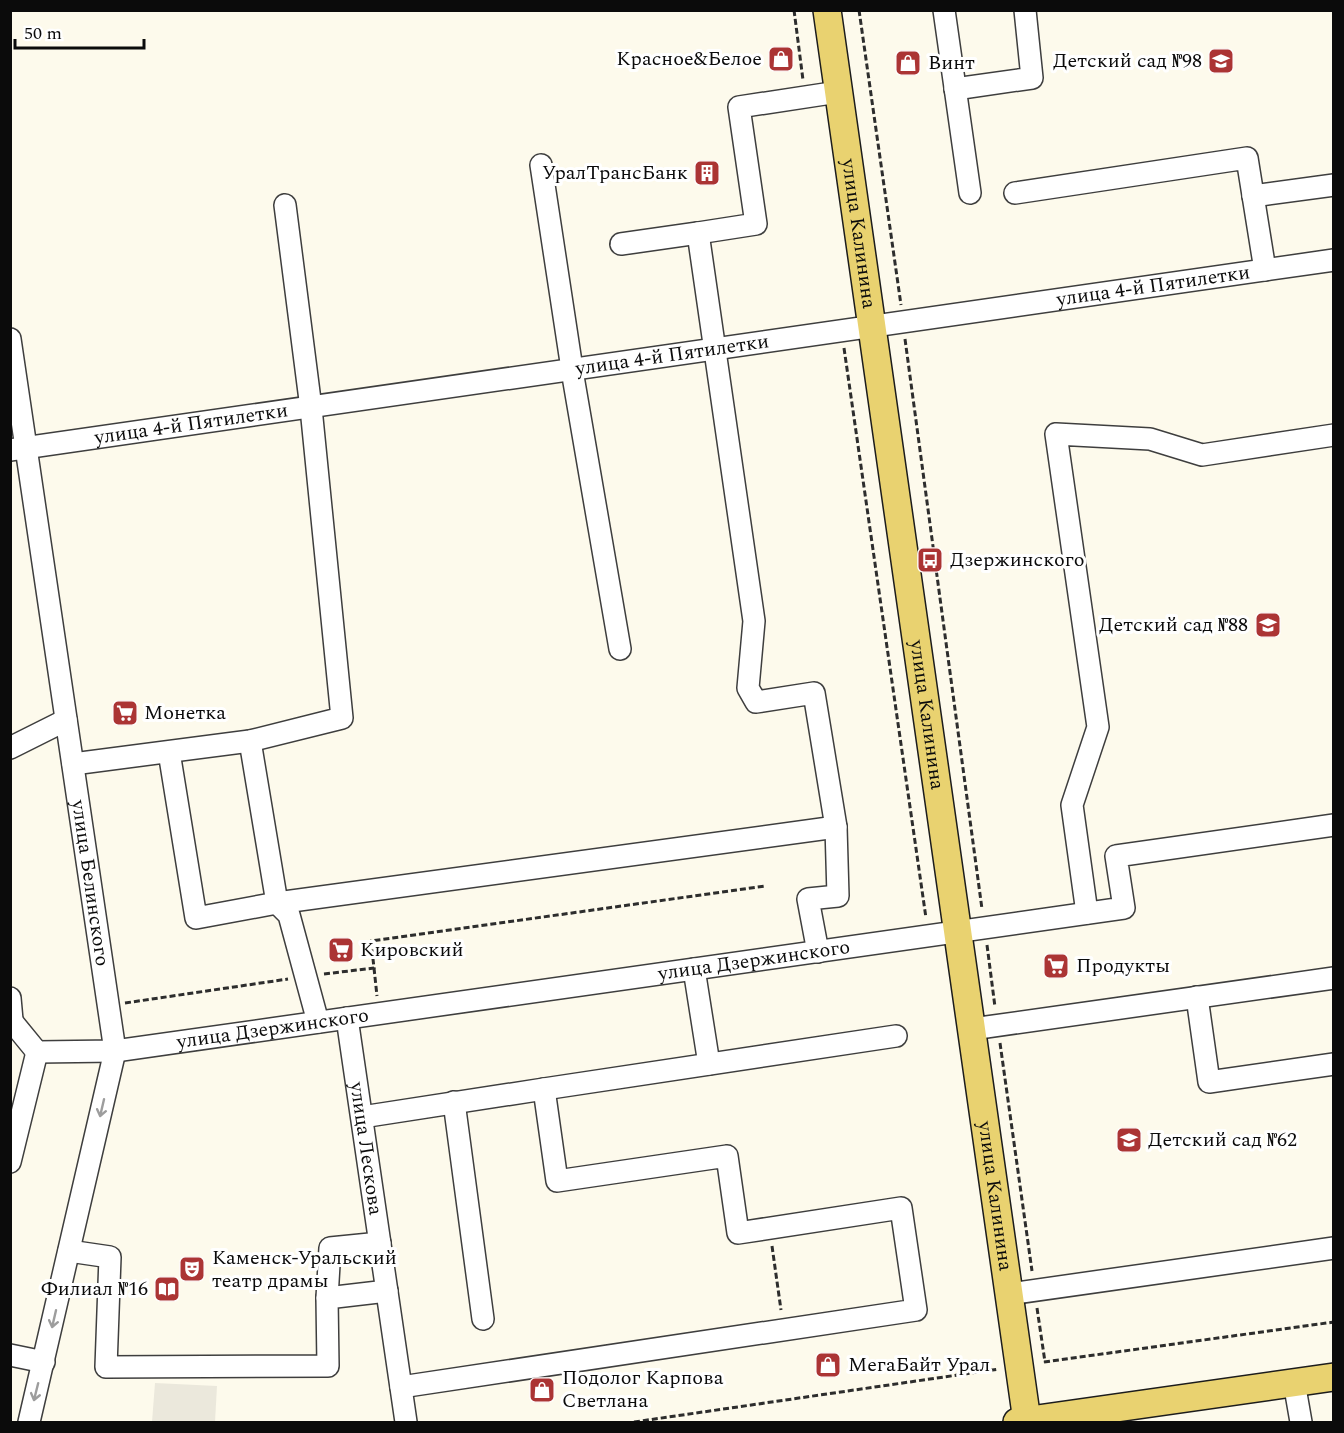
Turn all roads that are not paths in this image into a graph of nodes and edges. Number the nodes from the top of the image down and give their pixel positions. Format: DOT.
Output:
graph roads {
  1 [pos="827,10"];
  2 [pos="944,10"];
  3 [pos="1025,10"];
  4 [pos="955,90"];
  5 [pos="838,92"];
  6 [pos="541,165"];
  7 [pos="1334,184"];
  8 [pos="970,193"];
  9 [pos="1015,193"];
  10 [pos="1253,196"];
  11 [pos="285,205"];
  12 [pos="698,232"];
  13 [pos="621,244"];
  14 [pos="1334,260"];
  15 [pos="1265,270"];
  16 [pos="870,327"];
  17 [pos="10,339"];
  18 [pos="715,350"];
  19 [pos="573,370"];
  20 [pos="311,408"];
  21 [pos="1334,435"];
  22 [pos="18,449"];
  23 [pos="620,649"];
  24 [pos="66,720"];
  25 [pos="249,741"];
  26 [pos="10,748"];
  27 [pos="169,752"];
  28 [pos="73,764"];
  29 [pos="1334,825"];
  30 [pos="836,827"];
  31 [pos="277,903"];
  32 [pos="1087,913"];
  33 [pos="958,932"];
  34 [pos="818,951"];
  35 [pos="694,969"];
  36 [pos="1334,978"];
  37 [pos="1197,997"];
  38 [pos="10,998"];
  39 [pos="347,1018"];
  40 [pos="11,1019"];
  41 [pos="318,1023"];
  42 [pos="972,1029"];
  43 [pos="896,1036"];
  44 [pos="115,1051"];
  45 [pos="37,1052"];
  46 [pos="709,1064"];
  47 [pos="1334,1064"];
  48 [pos="544,1089"];
  49 [pos="454,1102"];
  50 [pos="362,1117"];
  51 [pos="10,1162"];
  52 [pos="380,1243"];
  53 [pos="1334,1248"];
  54 [pos="69,1251"];
  55 [pos="387,1291"];
  56 [pos="1022,1292"];
  57 [pos="327,1298"];
  58 [pos="483,1319"];
  59 [pos="10,1355"];
  60 [pos="44,1362"];
  61 [pos="1334,1377"];
  62 [pos="1294,1382"];
  63 [pos="401,1386"];
  64 [pos="1081,1417"];
  65 [pos="29,1422"];
  66 [pos="406,1422"];
  67 [pos="1022,1422"];
  68 [pos="1301,1422"];
  1 -- 5 [label="main road, улица Калинина"];
  2 -- 4 [label="street"];
  3 -- 4 [label="street"];
  4 -- 8 [label="street"];
  5 -- 12 [label="street"];
  5 -- 16 [label="main road, улица Калинина"];
  6 -- 19 [label="street"];
  7 -- 10 [label="street"];
  9 -- 10 [label="street"];
  10 -- 15 [label="street"];
  11 -- 20 [label="street"];
  12 -- 13 [label="street"];
  12 -- 18 [label="street"];
  14 -- 15 [label="street, улица 4-й Пятилетки"];
  15 -- 16 [label="street, улица 4-й Пятилетки"];
  16 -- 18 [label="street, улица 4-й Пятилетки"];
  16 -- 33 [label="main road, улица Калинина"];
  17 -- 22 [label="street, улица Белинского"];
  18 -- 19 [label="street, улица 4-й Пятилетки"];
  18 -- 30 [label="street"];
  19 -- 20 [label="street, улица 4-й Пятилетки"];
  19 -- 23 [label="street"];
  20 -- 22 [label="street, улица 4-й Пятилетки"];
  20 -- 25 [label="street"];
  21 -- 32 [label="street"];
  22 -- 24 [label="street, улица Белинского"];
  24 -- 26 [label="street"];
  24 -- 28 [label="street, улица Белинского"];
  25 -- 27 [label="street"];
  25 -- 31 [label="street"];
  27 -- 28 [label="street"];
  27 -- 31 [label="street"];
  28 -- 44 [label="street, улица Белинского"];
  29 -- 32 [label="street, улица Дзержинского"];
  30 -- 31 [label="street"];
  30 -- 34 [label="street"];
  31 -- 41 [label="street"];
  32 -- 33 [label="street, улица Дзержинского"];
  33 -- 34 [label="street, улица Дзержинского"];
  33 -- 42 [label="main road, улица Калинина"];
  34 -- 35 [label="street, улица Дзержинского"];
  35 -- 39 [label="street, улица Дзержинского"];
  35 -- 46 [label="street"];
  36 -- 37 [label="street"];
  37 -- 42 [label="street"];
  37 -- 47 [label="street"];
  38 -- 40 [label="street"];
  39 -- 41 [label="street, улица Дзержинского"];
  39 -- 50 [label="street, улица Лескова"];
  40 -- 45 [label="street"];
  41 -- 44 [label="street, улица Дзержинского"];
  42 -- 56 [label="main road, улица Калинина"];
  43 -- 46 [label="street"];
  44 -- 45 [label="street, улица Дзержинского"];
  44 -- 54 [label="street, улица Белинского, one-way"];
  45 -- 51 [label="street"];
  46 -- 48 [label="street"];
  48 -- 49 [label="street"];
  48 -- 63 [label="street"];
  49 -- 50 [label="street"];
  49 -- 58 [label="street"];
  50 -- 52 [label="street, улица Лескова"];
  52 -- 55 [label="street, улица Лескова"];
  52 -- 57 [label="street"];
  53 -- 56 [label="street"];
  54 -- 57 [label="street"];
  54 -- 60 [label="street, улица Белинского, one-way"];
  55 -- 57 [label="street"];
  55 -- 63 [label="street, улица Лескова"];
  56 -- 67 [label="main road, улица Калинина"];
  59 -- 60 [label="street"];
  60 -- 65 [label="street, улица Белинского, one-way"];
  61 -- 62 [label="main road"];
  62 -- 64 [label="main road"];
  62 -- 68 [label="street"];
  63 -- 66 [label="street, улица Лескова"];
  64 -- 67 [label="main road"];
}
